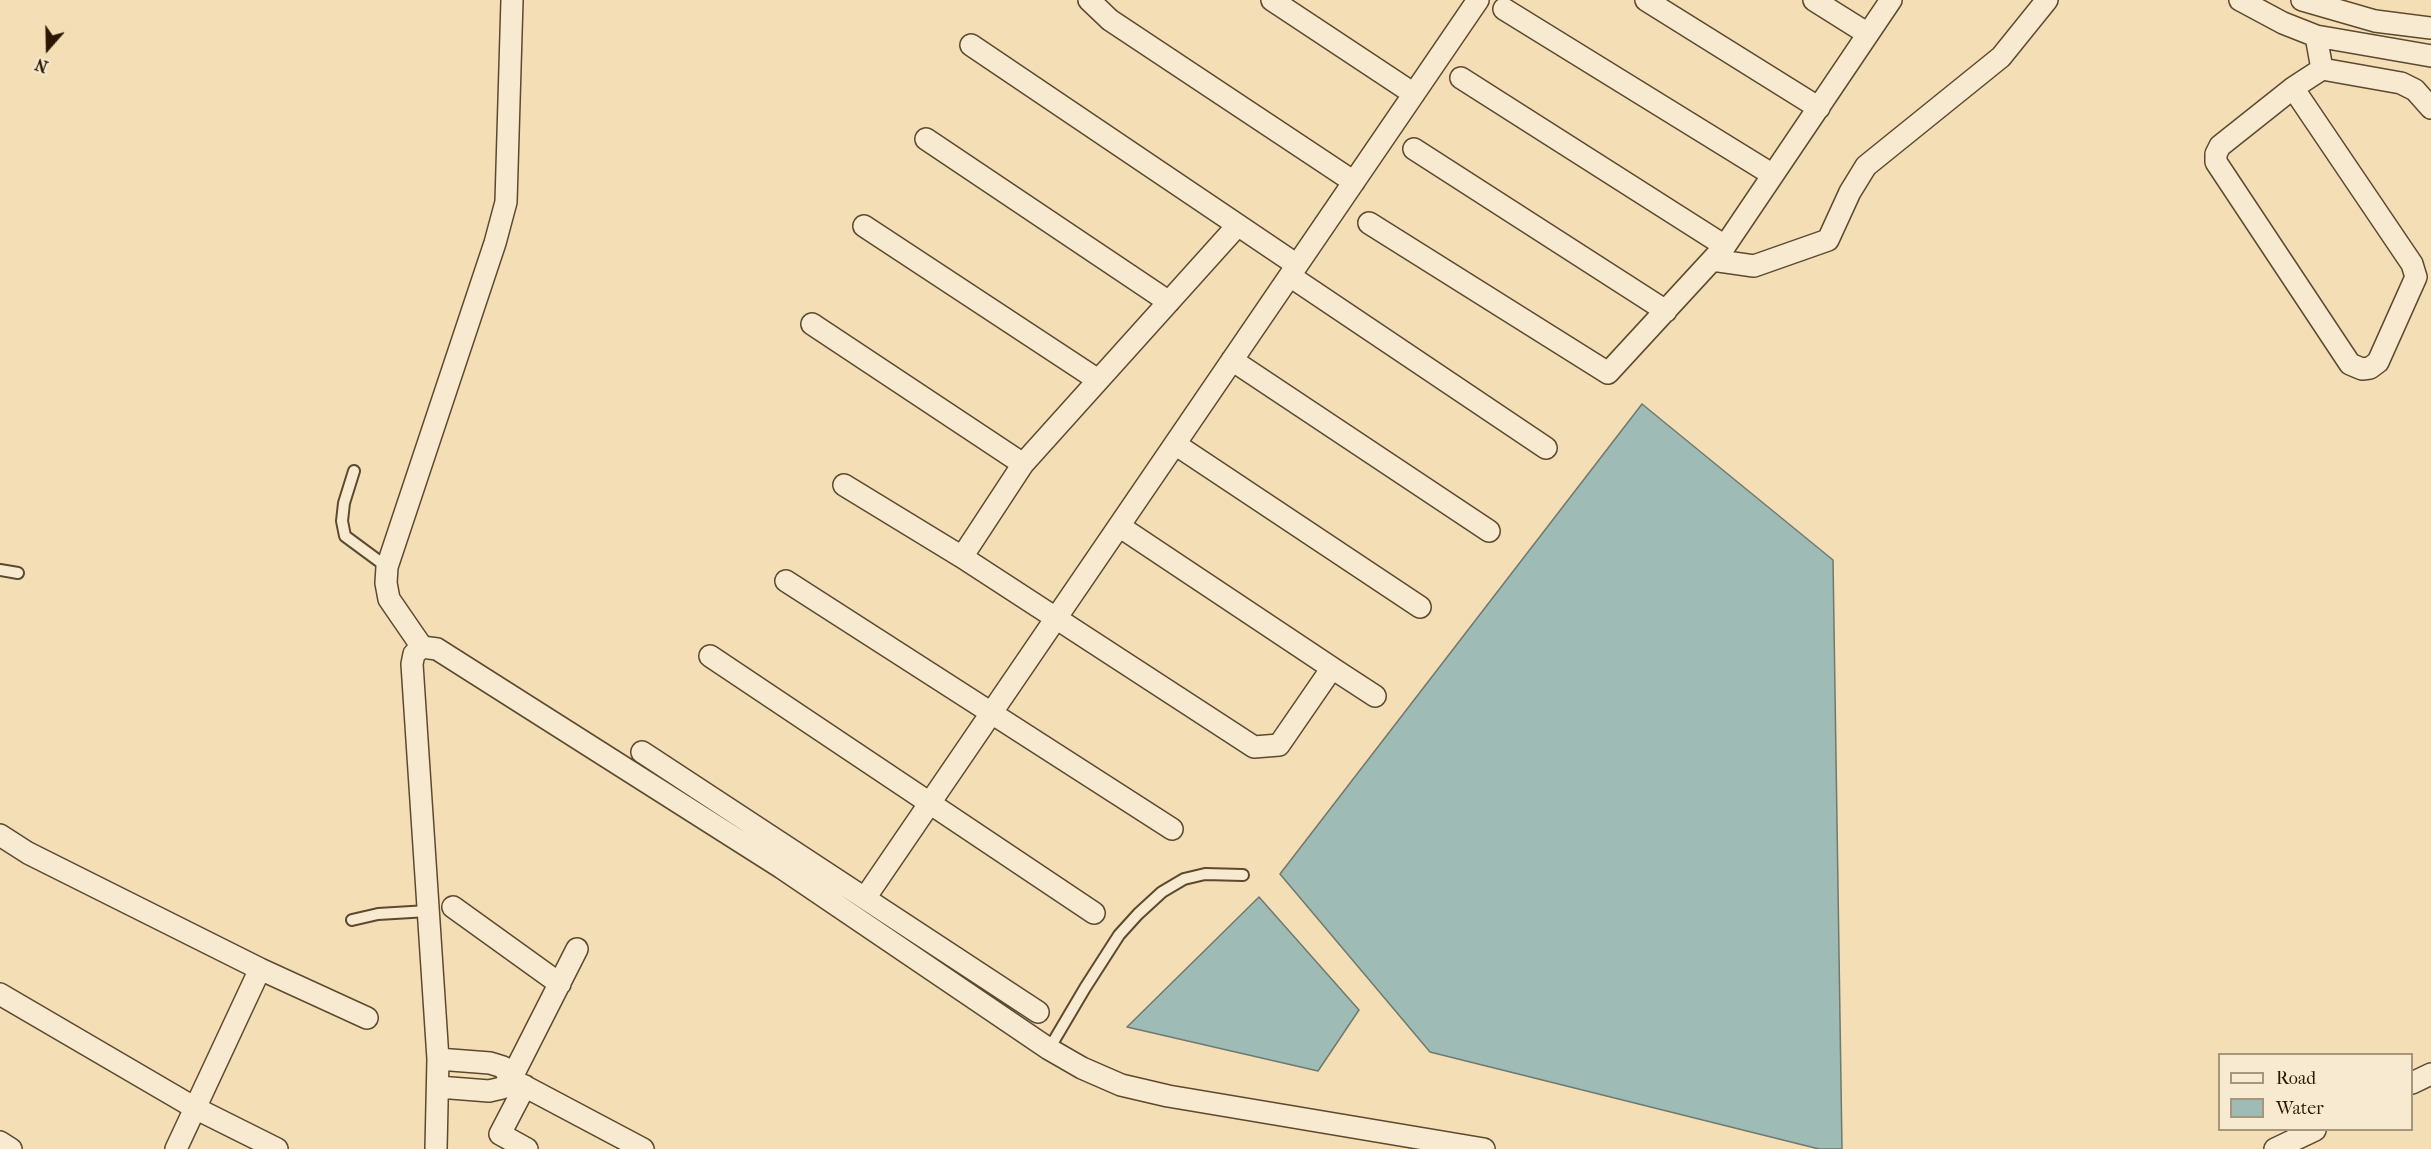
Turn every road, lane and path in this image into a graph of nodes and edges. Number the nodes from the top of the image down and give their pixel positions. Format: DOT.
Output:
graph roads {
  1 [pos="512,0"];
  2 [pos="1089,0"];
  3 [pos="1272,0"];
  4 [pos="1646,0"];
  5 [pos="1814,0"];
  6 [pos="1891,0"];
  7 [pos="2047,0"];
  8 [pos="2240,0"];
  9 [pos="2302,0"];
  10 [pos="1473,2"];
  11 [pos="1503,9"];
  12 [pos="2431,28"];
  13 [pos="1868,34"];
  14 [pos="2316,36"];
  15 [pos="971,45"];
  16 [pos="2431,56"];
  17 [pos="2322,69"];
  18 [pos="1461,78"];
  19 [pos="2293,88"];
  20 [pos="1414,94"];
  21 [pos="1819,108"];
  22 [pos="2431,108"];
  23 [pos="926,139"];
  24 [pos="1414,149"];
  25 [pos="1773,175"];
  26 [pos="1354,182"];
  27 [pos="1369,223"];
  28 [pos="1238,225"];
  29 [pos="864,226"];
  30 [pos="1719,253"];
  31 [pos="1293,271"];
  32 [pos="1169,302"];
  33 [pos="1666,310"];
  34 [pos="812,324"];
  35 [pos="1232,360"];
  36 [pos="1098,380"];
  37 [pos="1175,444"];
  38 [pos="1546,448"];
  39 [pos="1023,464"];
  40 [pos="354,471"];
  41 [pos="844,485"];
  42 [pos="1119,526"];
  43 [pos="1489,531"];
  44 [pos="962,557"];
  45 [pos="383,564"];
  46 [pos="0,570"];
  47 [pos="18,573"];
  48 [pos="786,581"];
  49 [pos="1420,607"];
  50 [pos="1056,618"];
  51 [pos="422,646"];
  52 [pos="710,656"];
  53 [pos="1332,668"];
  54 [pos="1375,696"];
  55 [pos="992,712"];
  56 [pos="642,752"];
  57 [pos="929,804"];
  58 [pos="1172,829"];
  59 [pos="2,841"];
  60 [pos="1243,875"];
  61 [pos="865,898"];
  62 [pos="453,907"];
  63 [pos="428,911"];
  64 [pos="1094,913"];
  65 [pos="352,920"];
  66 [pos="578,949"];
  67 [pos="260,969"];
  68 [pos="560,984"];
  69 [pos="0,994"];
  70 [pos="1038,1012"];
  71 [pos="367,1018"];
  72 [pos="1049,1049"];
  73 [pos="438,1059"];
  74 [pos="2431,1074"];
  75 [pos="518,1083"];
  76 [pos="2413,1083"];
  77 [pos="438,1087"];
  78 [pos="195,1108"];
  79 [pos="2313,1131"];
  80 [pos="0,1142"];
  81 [pos="11,1149"];
  82 [pos="176,1149"];
  83 [pos="277,1149"];
  84 [pos="436,1149"];
  85 [pos="527,1149"];
  86 [pos="643,1149"];
  87 [pos="1484,1149"];
  88 [pos="2275,1149"];
  1 -- 45 [label="street"];
  2 -- 26 [label="street"];
  3 -- 20 [label="street"];
  4 -- 21 [label="street"];
  5 -- 13 [label="street"];
  6 -- 13 [label="street"];
  7 -- 30 [label="street"];
  8 -- 14 [label="street"];
  9 -- 12 [label="street"];
  10 -- 20 [label="street"];
  11 -- 25 [label="street"];
  13 -- 21 [label="street"];
  14 -- 16 [label="street"];
  14 -- 17 [label="street"];
  15 -- 28 [label="street"];
  17 -- 19 [label="street"];
  17 -- 22 [label="street"];
  18 -- 30 [label="street"];
  19 -- 19 [label="street"];
  20 -- 26 [label="street"];
  21 -- 25 [label="street"];
  23 -- 32 [label="street"];
  24 -- 33 [label="street"];
  25 -- 30 [label="street"];
  26 -- 31 [label="street"];
  27 -- 33 [label="street"];
  28 -- 31 [label="street"];
  28 -- 32 [label="street"];
  29 -- 36 [label="street"];
  30 -- 33 [label="street"];
  31 -- 35 [label="street"];
  31 -- 38 [label="street"];
  32 -- 36 [label="street"];
  34 -- 39 [label="street"];
  35 -- 37 [label="street"];
  35 -- 43 [label="street"];
  36 -- 39 [label="street"];
  37 -- 42 [label="street"];
  37 -- 49 [label="street"];
  39 -- 44 [label="street"];
  40 -- 45 [label="lane"];
  41 -- 44 [label="street"];
  42 -- 50 [label="street"];
  42 -- 53 [label="street"];
  44 -- 50 [label="street"];
  45 -- 51 [label="street"];
  46 -- 47 [label="lane"];
  48 -- 55 [label="street"];
  50 -- 53 [label="street"];
  50 -- 55 [label="street"];
  51 -- 63 [label="street"];
  51 -- 72 [label="street"];
  52 -- 57 [label="street"];
  53 -- 54 [label="street"];
  55 -- 57 [label="street"];
  55 -- 58 [label="street"];
  56 -- 61 [label="street"];
  57 -- 61 [label="street"];
  57 -- 64 [label="street"];
  59 -- 67 [label="street"];
  60 -- 72 [label="lane"];
  61 -- 70 [label="street"];
  62 -- 68 [label="street"];
  63 -- 65 [label="lane"];
  63 -- 73 [label="street"];
  66 -- 68 [label="street"];
  67 -- 71 [label="street"];
  67 -- 78 [label="street"];
  68 -- 75 [label="street"];
  69 -- 78 [label="street"];
  72 -- 87 [label="street"];
  73 -- 75 [label="street"];
  73 -- 77 [label="street"];
  74 -- 76 [label="street"];
  75 -- 77 [label="street"];
  75 -- 85 [label="street"];
  75 -- 86 [label="street"];
  77 -- 84 [label="street"];
  78 -- 82 [label="street"];
  78 -- 83 [label="street"];
  79 -- 88 [label="street"];
  80 -- 81 [label="street"];
}
